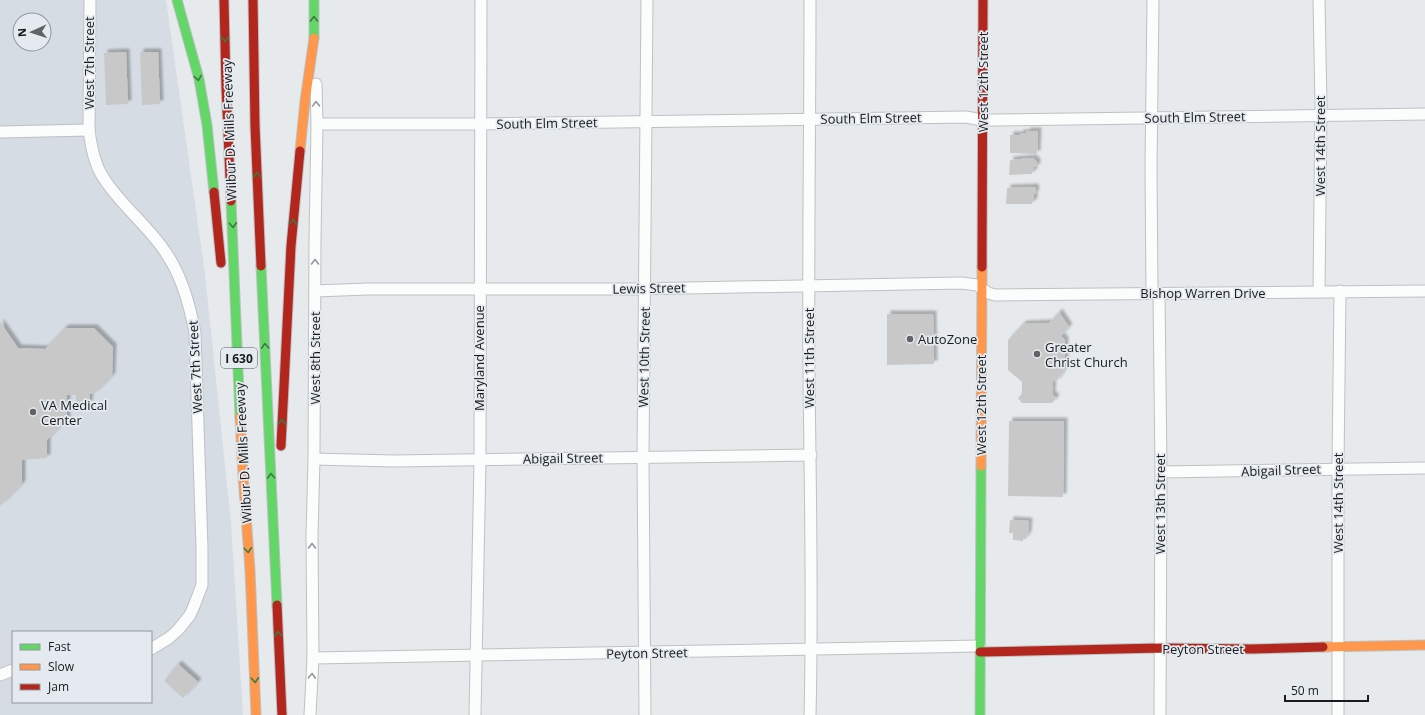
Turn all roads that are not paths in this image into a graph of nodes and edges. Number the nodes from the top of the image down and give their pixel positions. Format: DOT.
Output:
graph roads {
  1 [pos="90,0"];
  2 [pos="170,0"];
  3 [pos="177,0"];
  4 [pos="224,0"];
  5 [pos="253,0"];
  6 [pos="314,0"];
  7 [pos="481,0"];
  8 [pos="647,0"];
  9 [pos="810,0"];
  10 [pos="983,0"];
  11 [pos="1153,0"];
  12 [pos="1319,0"];
  13 [pos="183,21"];
  14 [pos="314,38"];
  15 [pos="1425,114"];
  16 [pos="1320,116"];
  17 [pos="810,118"];
  18 [pos="1152,118"];
  19 [pos="982,120"];
  20 [pos="646,121"];
  21 [pos="317,124"];
  22 [pos="480,124"];
  23 [pos="89,130"];
  24 [pos="0,132"];
  25 [pos="222,270"];
  26 [pos="809,286"];
  27 [pos="480,289"];
  28 [pos="644,289"];
  29 [pos="982,289"];
  30 [pos="315,291"];
  31 [pos="1340,291"];
  32 [pos="1425,291"];
  33 [pos="1319,292"];
  34 [pos="1155,293"];
  35 [pos="227,318"];
  36 [pos="281,455"];
  37 [pos="811,455"];
  38 [pos="643,457"];
  39 [pos="314,459"];
  40 [pos="480,460"];
  41 [pos="1338,468"];
  42 [pos="1425,468"];
  43 [pos="280,471"];
  44 [pos="1161,472"];
  45 [pos="243,475"];
  46 [pos="275,572"];
  47 [pos="1425,645"];
  48 [pos="1338,647"];
  49 [pos="152,648"];
  50 [pos="1160,648"];
  51 [pos="812,649"];
  52 [pos="980,649"];
  53 [pos="645,653"];
  54 [pos="475,656"];
  55 [pos="313,658"];
  56 [pos="12,670"];
  57 [pos="0,676"];
  58 [pos="256,715"];
  59 [pos="282,715"];
  60 [pos="310,715"];
  61 [pos="475,715"];
  62 [pos="645,715"];
  63 [pos="810,715"];
  64 [pos="980,715"];
  65 [pos="1160,715"];
  66 [pos="1338,715"];
  1 -- 23 [label="street, West 7th Street"];
  2 -- 13 [label="main road"];
  3 -- 13 [label="main road"];
  4 -- 45 [label="main road, Wilbur D. Mills Freeway / I 630, one-way"];
  46 -- 5 [label="main road, Wilbur D. Mills Freeway / I 630, one-way"];
  14 -- 6 [label="main road, West 8th Street, one-way"];
  7 -- 22 [label="street, Maryland Avenue"];
  8 -- 20 [label="street, West 10th Street"];
  9 -- 17 [label="street, West 11th Street"];
  10 -- 19 [label="main road, West 12th Street"];
  11 -- 18 [label="street, West 13th Street"];
  12 -- 16 [label="street, West 14th Street"];
  13 -- 25 [label="main road, one-way"];
  21 -- 14 [label="street, West 8th Street, one-way"];
  36 -- 14 [label="main road, one-way"];
  15 -- 16 [label="street, South Elm Street"];
  16 -- 18 [label="street, South Elm Street"];
  16 -- 33 [label="street, West 14th Street"];
  17 -- 19 [label="street, South Elm Street"];
  17 -- 20 [label="street, South Elm Street"];
  17 -- 26 [label="street, West 11th Street"];
  18 -- 19 [label="street, South Elm Street"];
  18 -- 34 [label="street, West 13th Street"];
  19 -- 29 [label="main road, West 12th Street"];
  20 -- 22 [label="street, South Elm Street"];
  20 -- 28 [label="street, West 10th Street"];
  21 -- 22 [label="street, South Elm Street"];
  30 -- 21 [label="street, West 8th Street, one-way"];
  22 -- 27 [label="street, Maryland Avenue"];
  23 -- 24 [label="street"];
  23 -- 49 [label="street, West 7th Street"];
  26 -- 28 [label="street, Lewis Street"];
  26 -- 29 [label="street, Lewis Street"];
  26 -- 37 [label="street, West 11th Street"];
  27 -- 28 [label="street, Lewis Street"];
  27 -- 30 [label="street, Lewis Street"];
  27 -- 40 [label="street, Maryland Avenue"];
  28 -- 38 [label="street, West 10th Street"];
  29 -- 34 [label="street, Bishop Warren Drive"];
  29 -- 52 [label="main road, West 12th Street"];
  30 -- 39 [label="street, West 8th Street"];
  31 -- 32 [label="street, Bishop Warren Drive"];
  31 -- 33 [label="street, Bishop Warren Drive"];
  31 -- 41 [label="street, West 14th Street"];
  33 -- 34 [label="street, Bishop Warren Drive"];
  34 -- 44 [label="street, West 13th Street"];
  35 -- 45 [label="main road"];
  37 -- 38 [label="street, Abigail Street"];
  37 -- 51 [label="street, West 11th Street"];
  38 -- 40 [label="street, Abigail Street"];
  38 -- 53 [label="street, West 10th Street"];
  39 -- 40 [label="street, Abigail Street"];
  55 -- 39 [label="street, West 8th Street, one-way"];
  40 -- 54 [label="street, Maryland Avenue"];
  41 -- 42 [label="street, Abigail Street"];
  41 -- 44 [label="street, Abigail Street"];
  41 -- 48 [label="street, West 14th Street"];
  43 -- 46 [label="main road"];
  44 -- 50 [label="street, West 13th Street"];
  45 -- 58 [label="main road, Wilbur D. Mills Freeway / I 630, one-way"];
  59 -- 46 [label="main road, Wilbur D. Mills Freeway / I 630, one-way"];
  47 -- 48 [label="main road, Peyton Street"];
  48 -- 50 [label="main road, Peyton Street"];
  48 -- 66 [label="street, West 14th Street"];
  50 -- 52 [label="main road, Peyton Street"];
  50 -- 65 [label="street, West 13th Street"];
  51 -- 52 [label="street, Peyton Street"];
  51 -- 53 [label="street, Peyton Street"];
  51 -- 63 [label="street, West 11th Street"];
  52 -- 64 [label="main road, West 12th Street"];
  53 -- 54 [label="street, Peyton Street"];
  53 -- 62 [label="street, West 10th Street"];
  54 -- 55 [label="street, Peyton Street"];
  54 -- 61 [label="street, Maryland Avenue"];
  60 -- 55 [label="street, West 8th Street, one-way"];
  56 -- 57 [label="street"];
}
